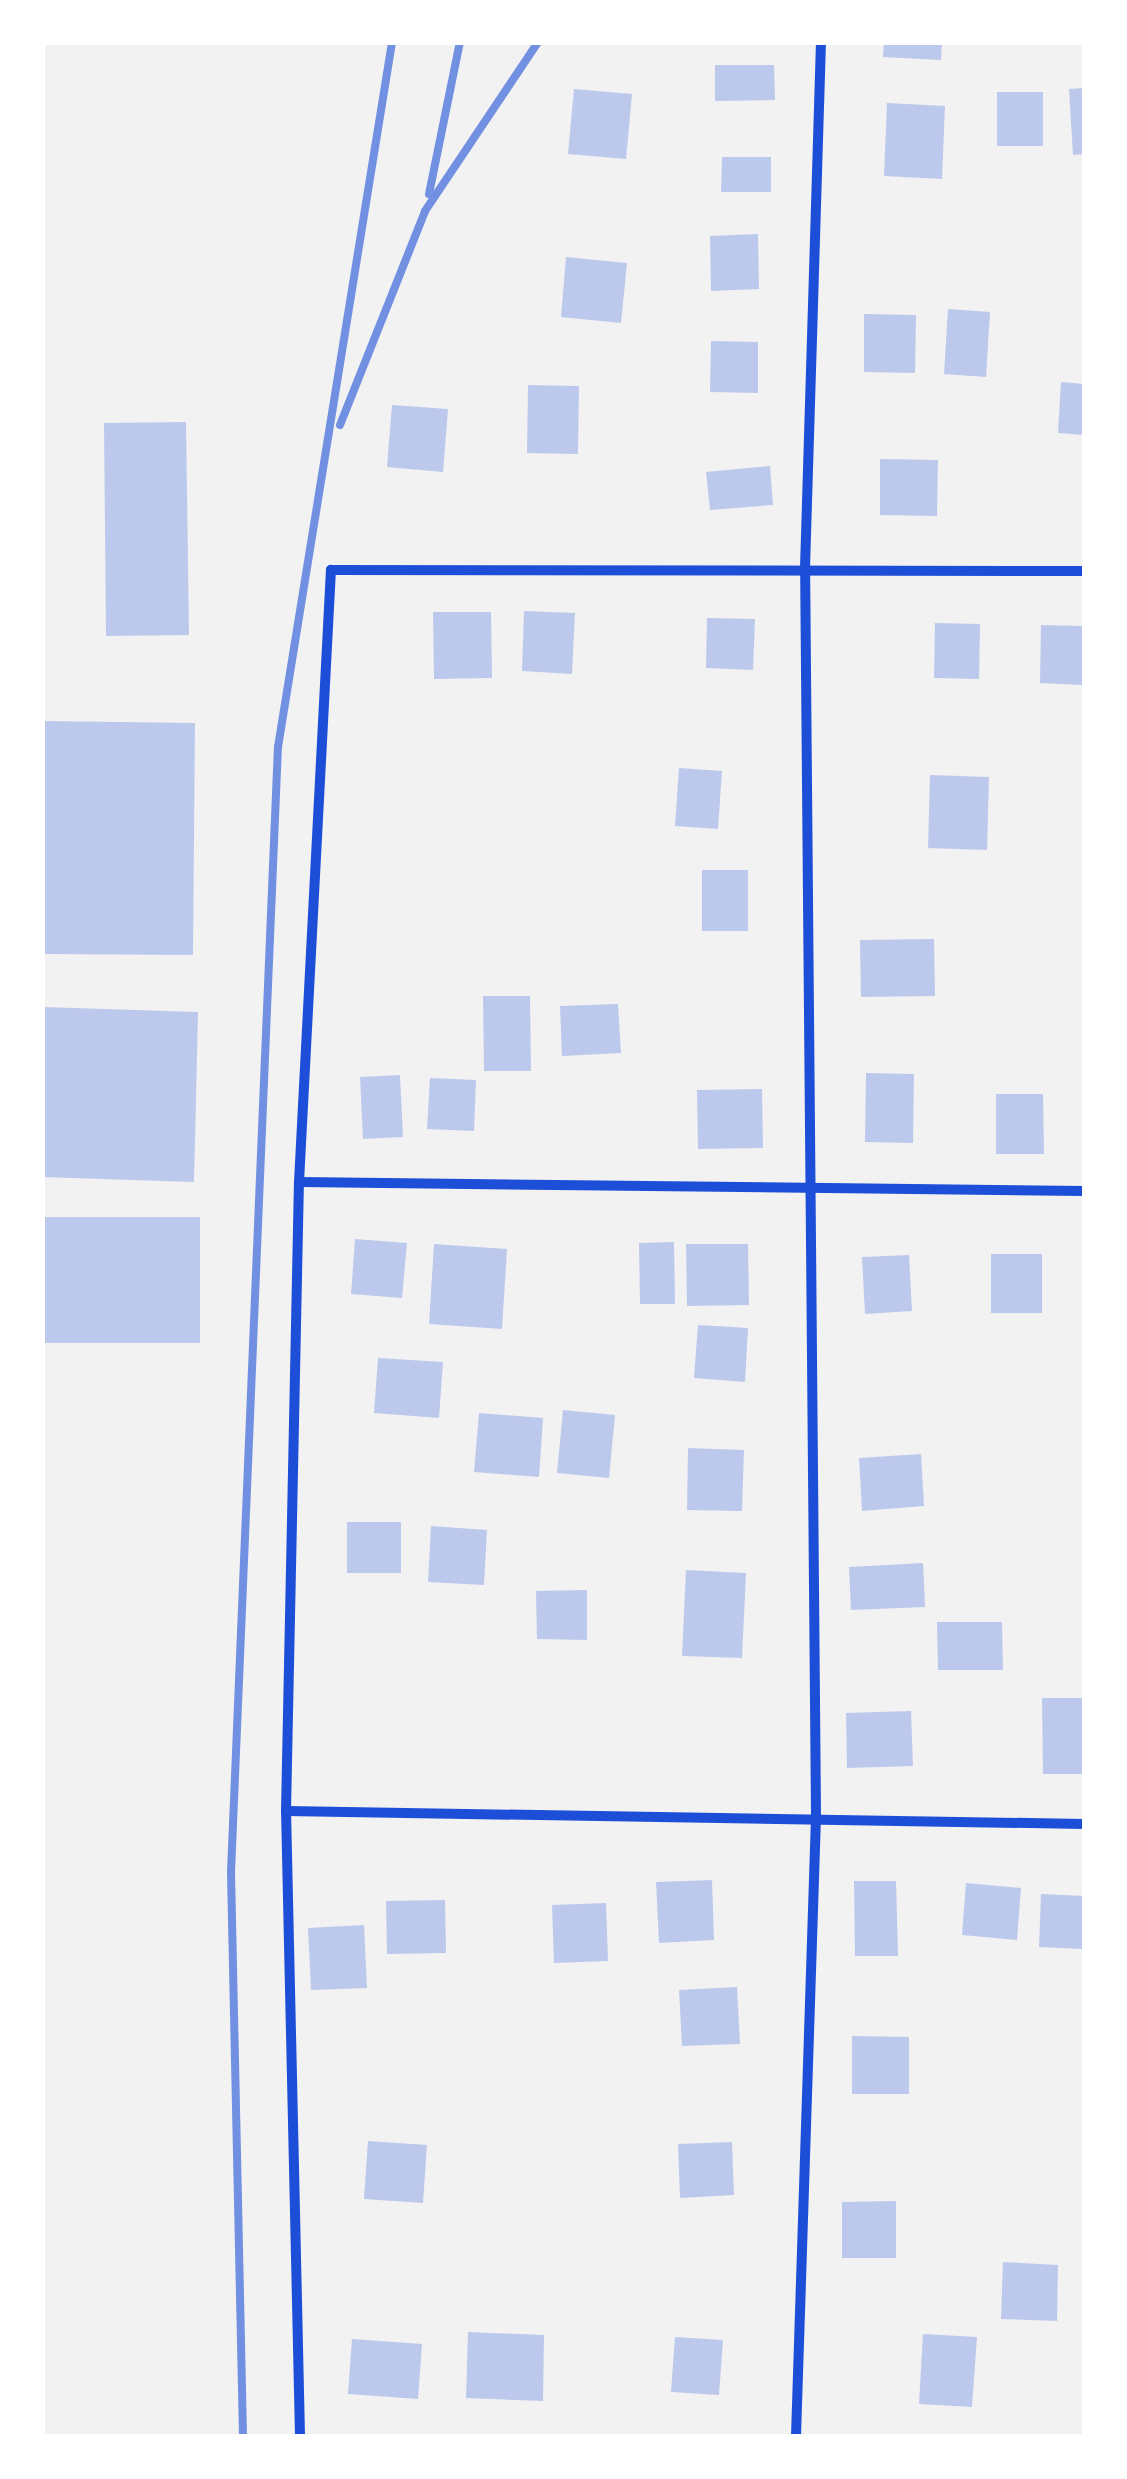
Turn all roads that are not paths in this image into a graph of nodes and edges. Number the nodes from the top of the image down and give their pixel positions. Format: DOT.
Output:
graph roads {
  1 [pos="821,42"];
  2 [pos="804,568"];
  3 [pos="1084,571"];
  4 [pos="300,1182"];
  5 [pos="806,1188"];
  6 [pos="1084,1191"];
  7 [pos="286,1811"];
  8 [pos="816,1816"];
  9 [pos="1084,1824"];
  10 [pos="300,2436"];
  11 [pos="796,2436"];
  1 -- 2 [label="street"];
  2 -- 3 [label="street"];
  2 -- 4 [label="street"];
  2 -- 5 [label="street"];
  4 -- 5 [label="street"];
  4 -- 7 [label="street"];
  5 -- 6 [label="street"];
  5 -- 8 [label="street"];
  7 -- 8 [label="street"];
  7 -- 10 [label="street"];
  8 -- 9 [label="street"];
  8 -- 11 [label="street"];
}
